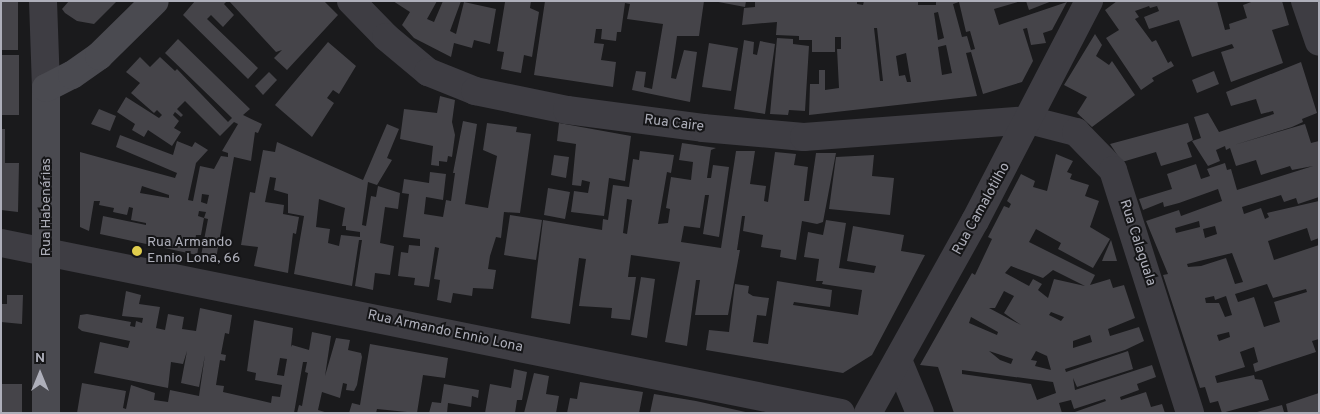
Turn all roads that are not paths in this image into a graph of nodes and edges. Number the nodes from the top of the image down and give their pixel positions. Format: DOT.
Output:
graph roads {
  1 [pos="43,1"];
  2 [pos="155,1"];
  3 [pos="351,1"];
  4 [pos="1089,1"];
  5 [pos="1305,1"];
  6 [pos="1319,42"];
  7 [pos="46,88"];
  8 [pos="1029,120"];
  9 [pos="1,243"];
  10 [pos="48,251"];
  11 [pos="898,360"];
  12 [pos="46,413"];
  13 [pos="842,413"];
  14 [pos="868,413"];
  15 [pos="920,413"];
  16 [pos="1190,413"];
  1 -- 7 [label="street, Rua Habenárias"];
  2 -- 7 [label="street"];
  3 -- 8 [label="street, Rua Caire"];
  4 -- 8 [label="street, Rua Camalotilho"];
  5 -- 6 [label="street"];
  7 -- 10 [label="street, Rua Habenárias"];
  8 -- 11 [label="street, Rua Camalotilho"];
  8 -- 16 [label="street, Rua Calaguala"];
  9 -- 10 [label="street, Rua Armando Ennio Lona"];
  10 -- 12 [label="street, Rua Habenárias"];
  10 -- 13 [label="street, Rua Armando Ennio Lona"];
  11 -- 14 [label="street, Rua Camalotilho"];
  11 -- 15 [label="street"];
}
